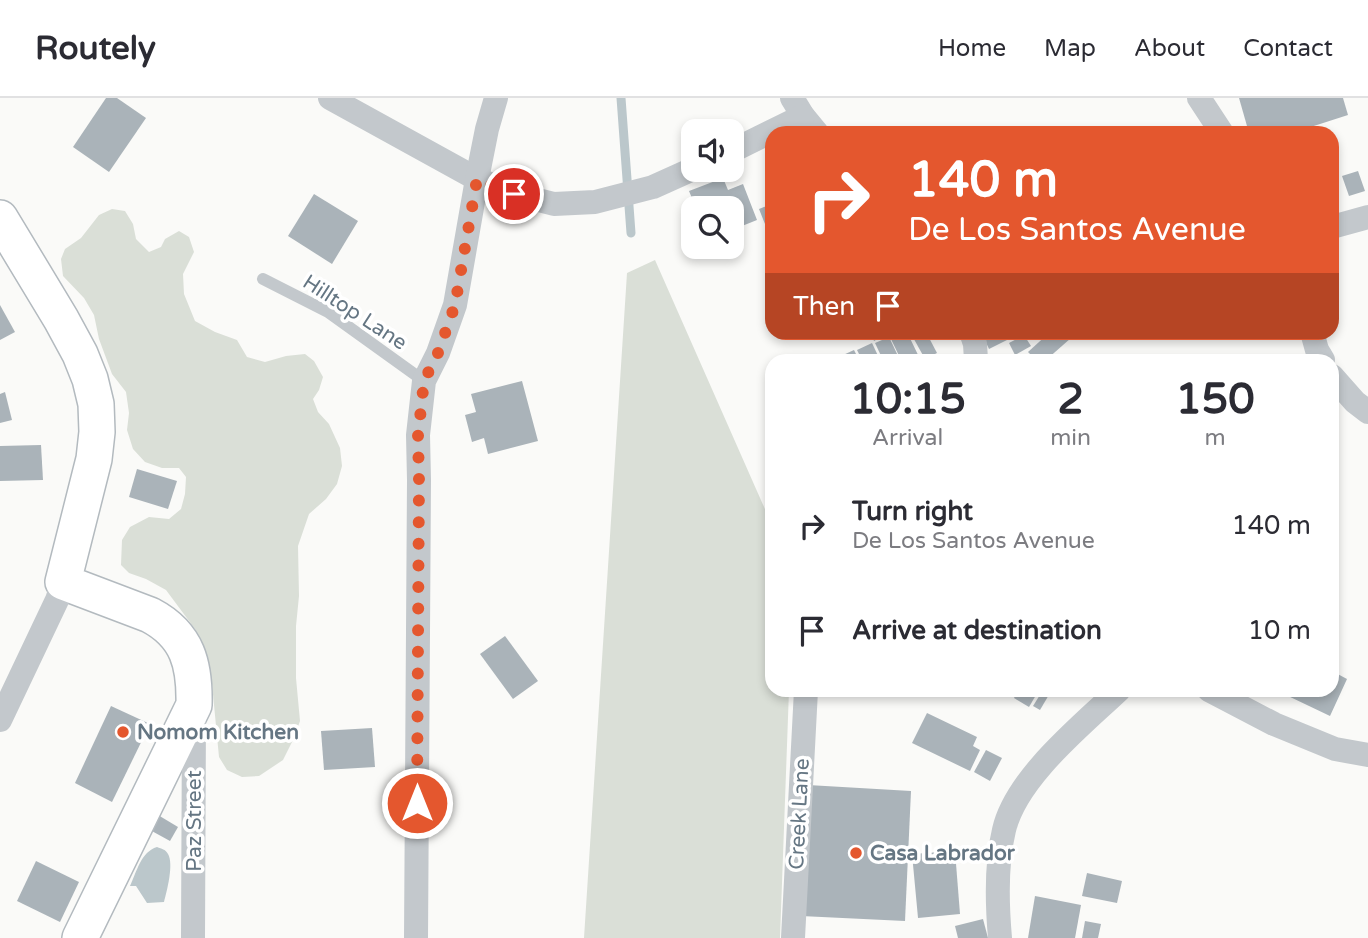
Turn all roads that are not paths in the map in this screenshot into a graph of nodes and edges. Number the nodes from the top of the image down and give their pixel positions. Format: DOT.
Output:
graph roads {
  1 [pos="330,98"];
  2 [pos="496,98"];
  3 [pos="1199,98"];
  4 [pos="804,116"];
  5 [pos="783,126"];
  6 [pos="1217,126"];
  7 [pos="765,135"];
  8 [pos="744,145"];
  9 [pos="681,174"];
  10 [pos="477,179"];
  11 [pos="1368,217"];
  12 [pos="0,218"];
  13 [pos="1339,225"];
  14 [pos="263,279"];
  15 [pos="424,381"];
  16 [pos="1339,384"];
  17 [pos="1368,412"];
  18 [pos="64,582"];
  19 [pos="806,697"];
  20 [pos="1112,697"];
  21 [pos="1222,697"];
  22 [pos="194,705"];
  23 [pos="0,720"];
  24 [pos="1368,755"];
  25 [pos="80,938"];
  26 [pos="193,938"];
  27 [pos="416,938"];
  28 [pos="793,938"];
  29 [pos="1000,938"];
  1 -- 10 [label="street"];
  2 -- 10 [label="street"];
  3 -- 6 [label="street"];
  4 -- 5 [label="street"];
  7 -- 8 [label="street"];
  9 -- 10 [label="street"];
  10 -- 15 [label="street"];
  11 -- 13 [label="street"];
  12 -- 18 [label="street"];
  14 -- 15 [label="lane, Hilltop Lane"];
  15 -- 27 [label="street"];
  16 -- 17 [label="street"];
  18 -- 22 [label="street"];
  18 -- 23 [label="street"];
  19 -- 28 [label="street, Creek Lane"];
  20 -- 29 [label="street"];
  21 -- 24 [label="street"];
  22 -- 25 [label="street"];
  22 -- 26 [label="street, Paz Street"];
}
